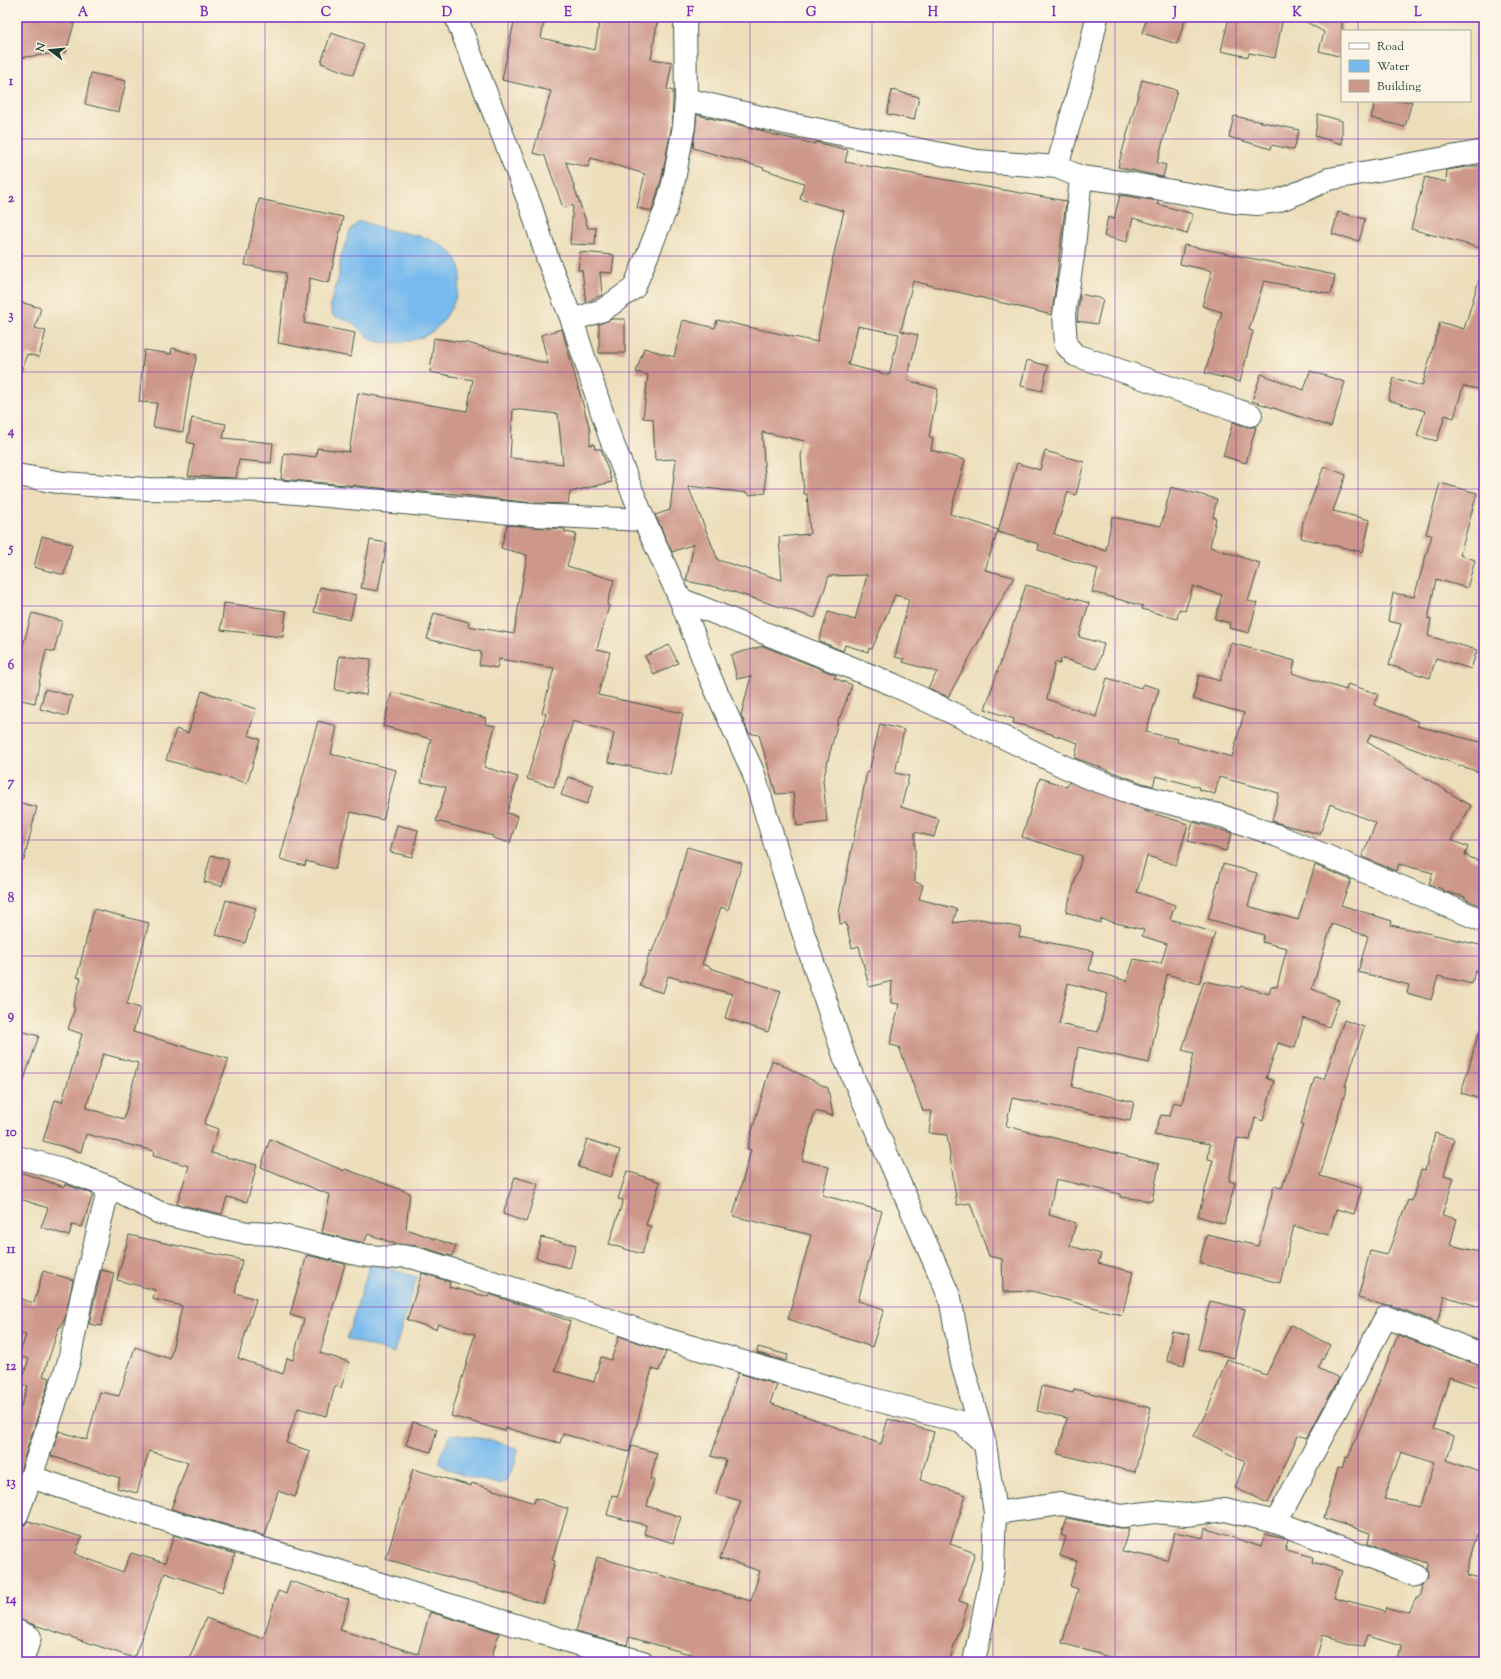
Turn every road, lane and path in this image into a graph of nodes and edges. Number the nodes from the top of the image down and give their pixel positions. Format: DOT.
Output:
graph roads {
  1 [pos="456,17"];
  2 [pos="684,17"];
  3 [pos="1097,17"];
  4 [pos="686,99"];
  5 [pos="1484,151"];
  6 [pos="1057,167"];
  7 [pos="1081,177"];
  8 [pos="572,320"];
  9 [pos="1251,415"];
  10 [pos="17,475"];
  11 [pos="644,520"];
  12 [pos="680,598"];
  13 [pos="1484,921"];
  14 [pos="17,1157"];
  15 [pos="109,1187"];
  16 [pos="1484,1355"];
  17 [pos="985,1444"];
  18 [pos="31,1477"];
  19 [pos="995,1513"];
  20 [pos="17,1515"];
  21 [pos="1276,1522"];
  22 [pos="1417,1576"];
  23 [pos="17,1631"];
  24 [pos="22,1662"];
  25 [pos="643,1662"];
  26 [pos="974,1662"];
  1 -- 8 [label="street"];
  2 -- 4 [label="street"];
  3 -- 6 [label="street"];
  4 -- 6 [label="street"];
  4 -- 8 [label="street"];
  5 -- 7 [label="street"];
  6 -- 7 [label="street"];
  7 -- 9 [label="street"];
  8 -- 11 [label="street"];
  10 -- 11 [label="street"];
  11 -- 12 [label="street"];
  12 -- 13 [label="street"];
  12 -- 17 [label="street"];
  14 -- 15 [label="street"];
  15 -- 17 [label="street"];
  15 -- 18 [label="street"];
  16 -- 21 [label="street"];
  17 -- 19 [label="street"];
  18 -- 20 [label="street"];
  18 -- 25 [label="street"];
  19 -- 21 [label="street"];
  19 -- 26 [label="street"];
  21 -- 22 [label="street"];
  23 -- 24 [label="street"];
}
